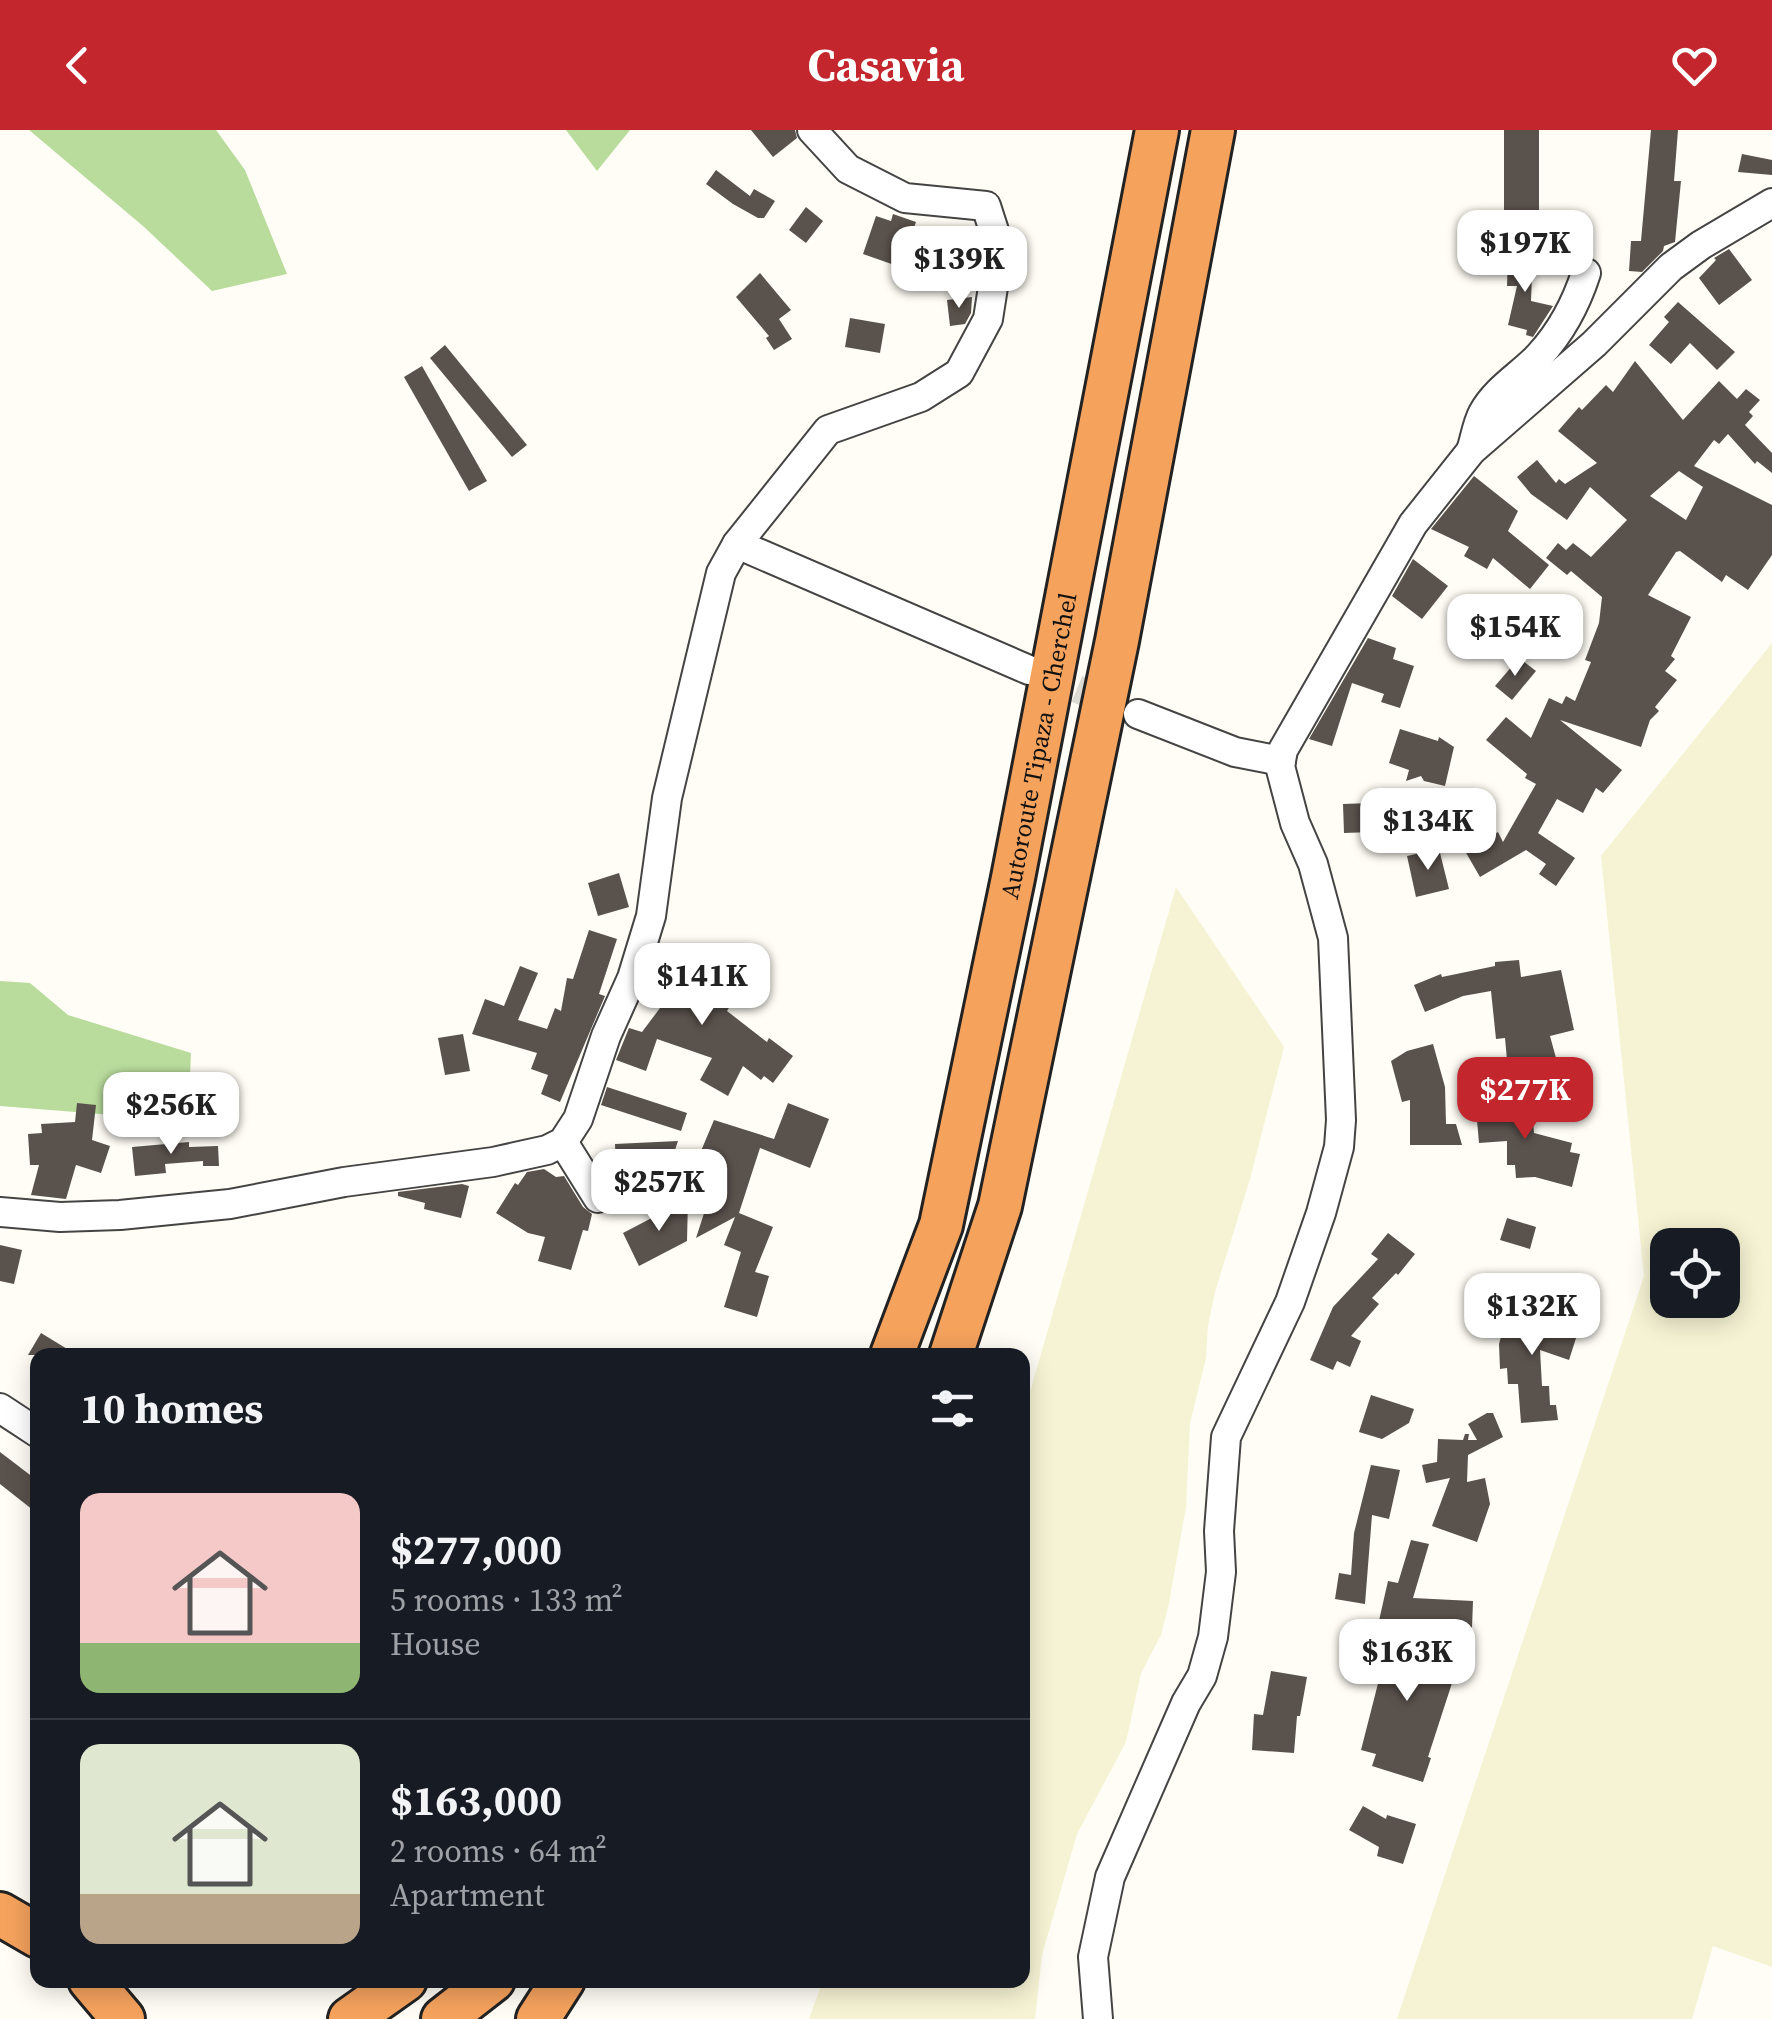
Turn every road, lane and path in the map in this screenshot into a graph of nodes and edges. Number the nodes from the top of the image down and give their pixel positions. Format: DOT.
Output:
graph roads {
  1 [pos="812,130"];
  2 [pos="1156,130"];
  3 [pos="1213,130"];
  4 [pos="1772,203"];
  5 [pos="1586,273"];
  6 [pos="1471,451"];
  7 [pos="738,544"];
  8 [pos="1029,670"];
  9 [pos="1138,714"];
  10 [pos="1281,762"];
  11 [pos="563,1142"];
  12 [pos="598,1198"];
  13 [pos="0,1212"];
  14 [pos="895,1348"];
  15 [pos="953,1348"];
  16 [pos="0,1408"];
  17 [pos="30,1427"];
  18 [pos="0,1892"];
  19 [pos="30,1907"];
  20 [pos="0,1914"];
  21 [pos="30,1931"];
  22 [pos="97,1988"];
  23 [pos="124,1988"];
  24 [pos="394,1988"];
  25 [pos="483,1988"];
  26 [pos="558,1988"];
  27 [pos="122,2019"];
  28 [pos="148,2019"];
  29 [pos="350,2019"];
  30 [pos="444,2019"];
  31 [pos="538,2019"];
  32 [pos="1098,2019"];
  1 -- 7 [label="street"];
  2 -- 14 [label="highway, Autoroute Tipaza - Cherchel"];
  3 -- 15 [label="highway"];
  4 -- 6 [label="street"];
  5 -- 6 [label="street"];
  6 -- 10 [label="street"];
  7 -- 8 [label="street"];
  7 -- 11 [label="street"];
  9 -- 10 [label="street"];
  10 -- 32 [label="street"];
  11 -- 12 [label="street"];
  11 -- 13 [label="street"];
  16 -- 17 [label="street"];
  18 -- 19 [label="highway"];
  20 -- 21 [label="highway"];
  22 -- 27 [label="highway"];
  23 -- 28 [label="highway"];
  24 -- 29 [label="highway"];
  25 -- 30 [label="highway"];
  26 -- 31 [label="highway"];
}
